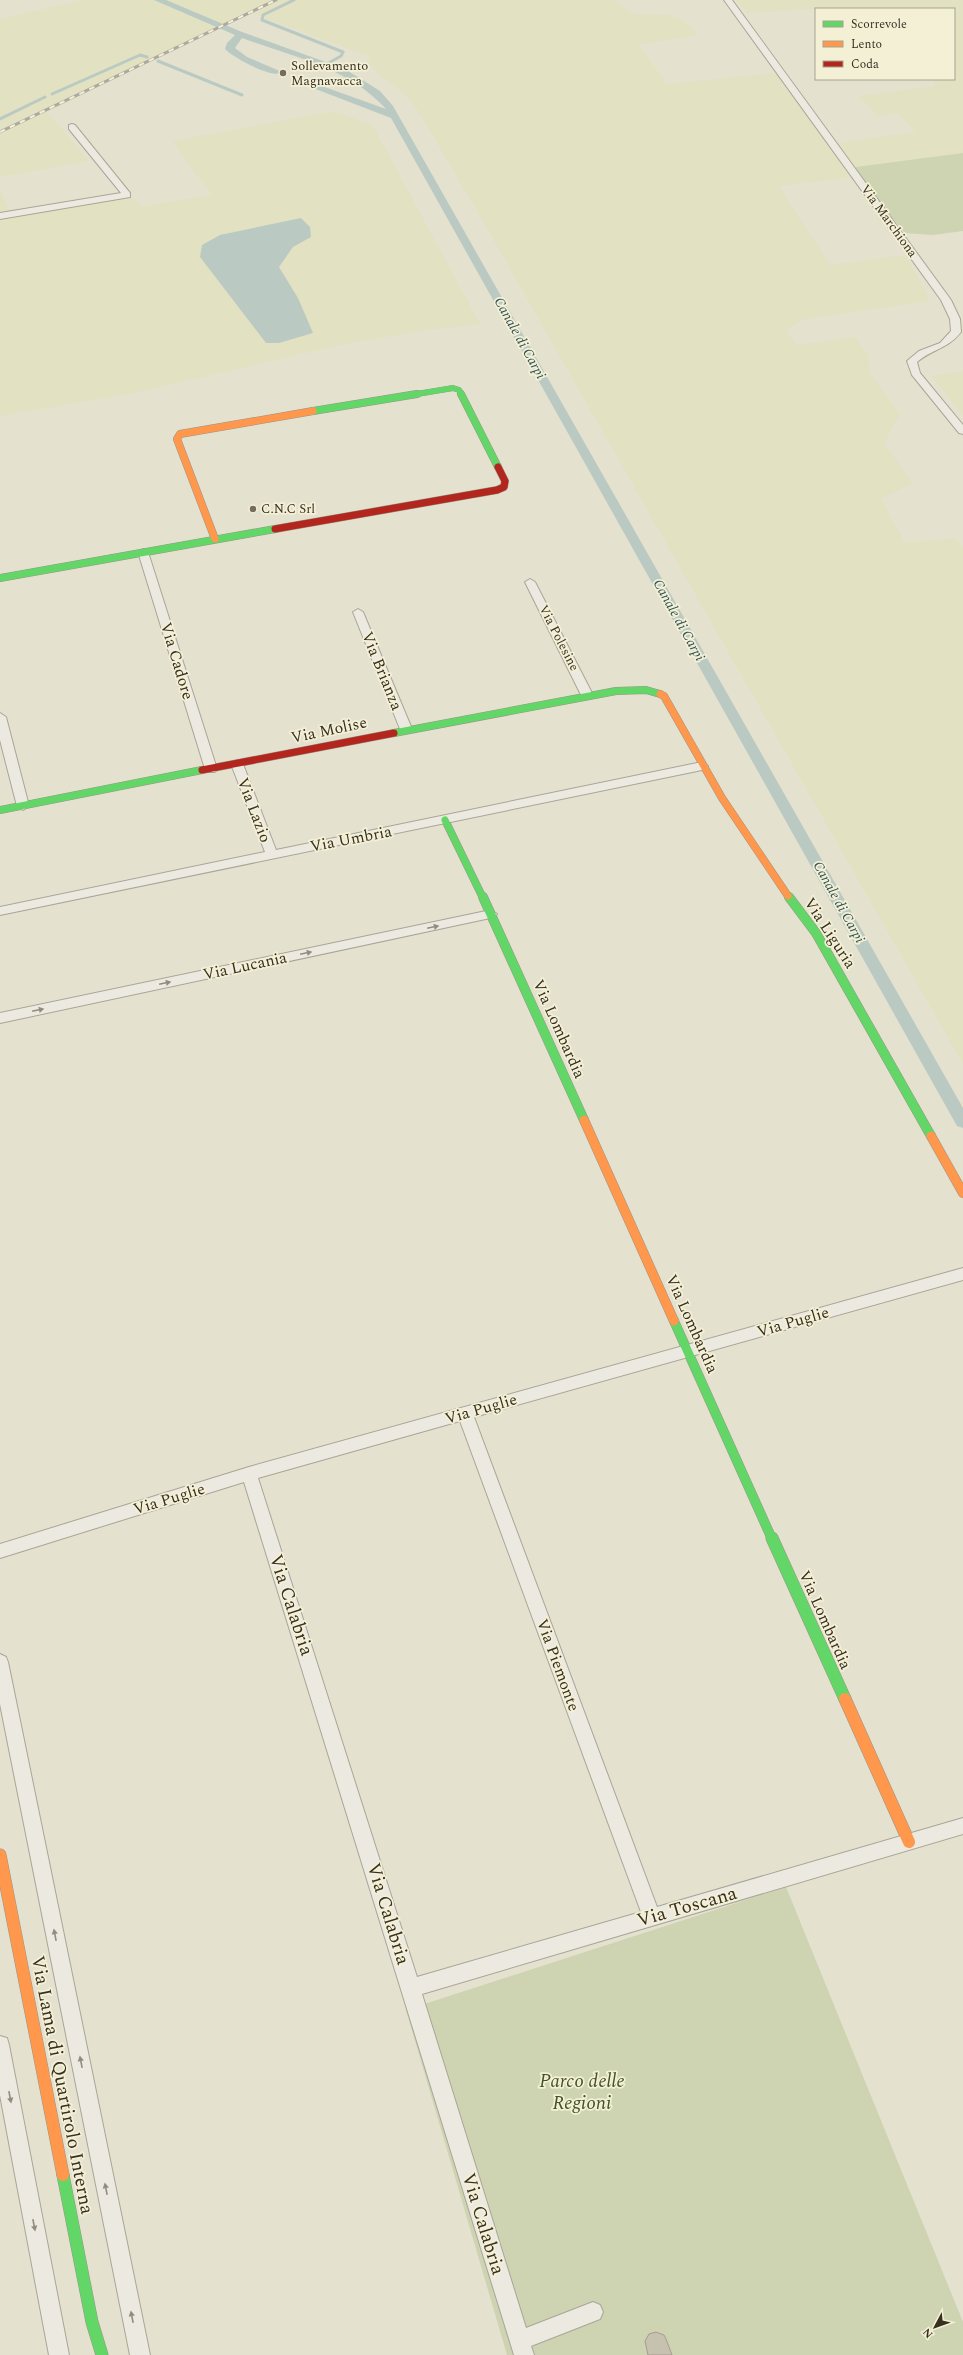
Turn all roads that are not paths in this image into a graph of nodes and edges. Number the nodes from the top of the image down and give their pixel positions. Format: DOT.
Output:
graph roads {
  1 [pos="728,0"];
  2 [pos="72,127"];
  3 [pos="0,216"];
  4 [pos="963,431"];
  5 [pos="215,539"];
  6 [pos="143,552"];
  7 [pos="0,578"];
  8 [pos="530,582"];
  9 [pos="358,612"];
  10 [pos="587,694"];
  11 [pos="664,696"];
  12 [pos="0,717"];
  13 [pos="406,729"];
  14 [pos="237,764"];
  15 [pos="702,766"];
  16 [pos="211,769"];
  17 [pos="23,806"];
  18 [pos="0,810"];
  19 [pos="445,820"];
  20 [pos="272,855"];
  21 [pos="0,911"];
  22 [pos="491,914"];
  23 [pos="0,1018"];
  24 [pos="963,1193"];
  25 [pos="963,1274"];
  26 [pos="688,1351"];
  27 [pos="465,1414"];
  28 [pos="249,1474"];
  29 [pos="0,1551"];
  30 [pos="0,1662"];
  31 [pos="963,1826"];
  32 [pos="909,1842"];
  33 [pos="0,1855"];
  34 [pos="652,1917"];
  35 [pos="411,1988"];
  36 [pos="0,2045"];
  37 [pos="593,2312"];
  38 [pos="92,2322"];
  39 [pos="522,2348"];
  40 [pos="59,2355"];
  41 [pos="93,2355"];
  42 [pos="102,2355"];
  43 [pos="140,2355"];
  1 -- 4 [label="street, Via Marchiona"];
  2 -- 3 [label="street"];
  5 -- 5 [label="street"];
  5 -- 6 [label="street"];
  6 -- 7 [label="street"];
  6 -- 16 [label="street, Via Cadore"];
  8 -- 10 [label="street, Via Polesine"];
  9 -- 13 [label="street, Via Brianza"];
  10 -- 11 [label="street, Via Molise"];
  10 -- 13 [label="street, Via Molise"];
  11 -- 15 [label="street, Via Liguria"];
  12 -- 17 [label="street"];
  13 -- 14 [label="street, Via Molise"];
  14 -- 16 [label="street, Via Molise"];
  14 -- 20 [label="street, Via Lazio"];
  15 -- 19 [label="street, Via Umbria"];
  15 -- 24 [label="street, Via Liguria"];
  16 -- 17 [label="street, Via Molise"];
  17 -- 18 [label="street, Via Molise"];
  19 -- 20 [label="street, Via Umbria"];
  19 -- 22 [label="street, Via Lombardia"];
  20 -- 21 [label="street, Via Umbria"];
  23 -- 22 [label="street, Via Lucania, one-way"];
  22 -- 26 [label="street, Via Lombardia"];
  25 -- 26 [label="street, Via Puglie"];
  26 -- 27 [label="street, Via Puglie"];
  26 -- 32 [label="street, Via Lombardia"];
  27 -- 28 [label="street, Via Puglie"];
  27 -- 34 [label="street, Via Piemonte"];
  28 -- 29 [label="street, Via Puglie"];
  28 -- 35 [label="street, Via Calabria"];
  43 -- 30 [label="street, one-way"];
  31 -- 32 [label="street, Via Toscana"];
  32 -- 34 [label="street, Via Toscana"];
  33 -- 38 [label="street, Via Lama di Quartirolo Interna"];
  34 -- 35 [label="street, Via Toscana"];
  35 -- 39 [label="street, Via Calabria"];
  36 -- 40 [label="street, one-way"];
  37 -- 39 [label="street"];
  38 -- 41 [label="street, Via Lama di Quartirolo Interna"];
  38 -- 42 [label="street, Via Lama di Quartirolo Interna"];
}
